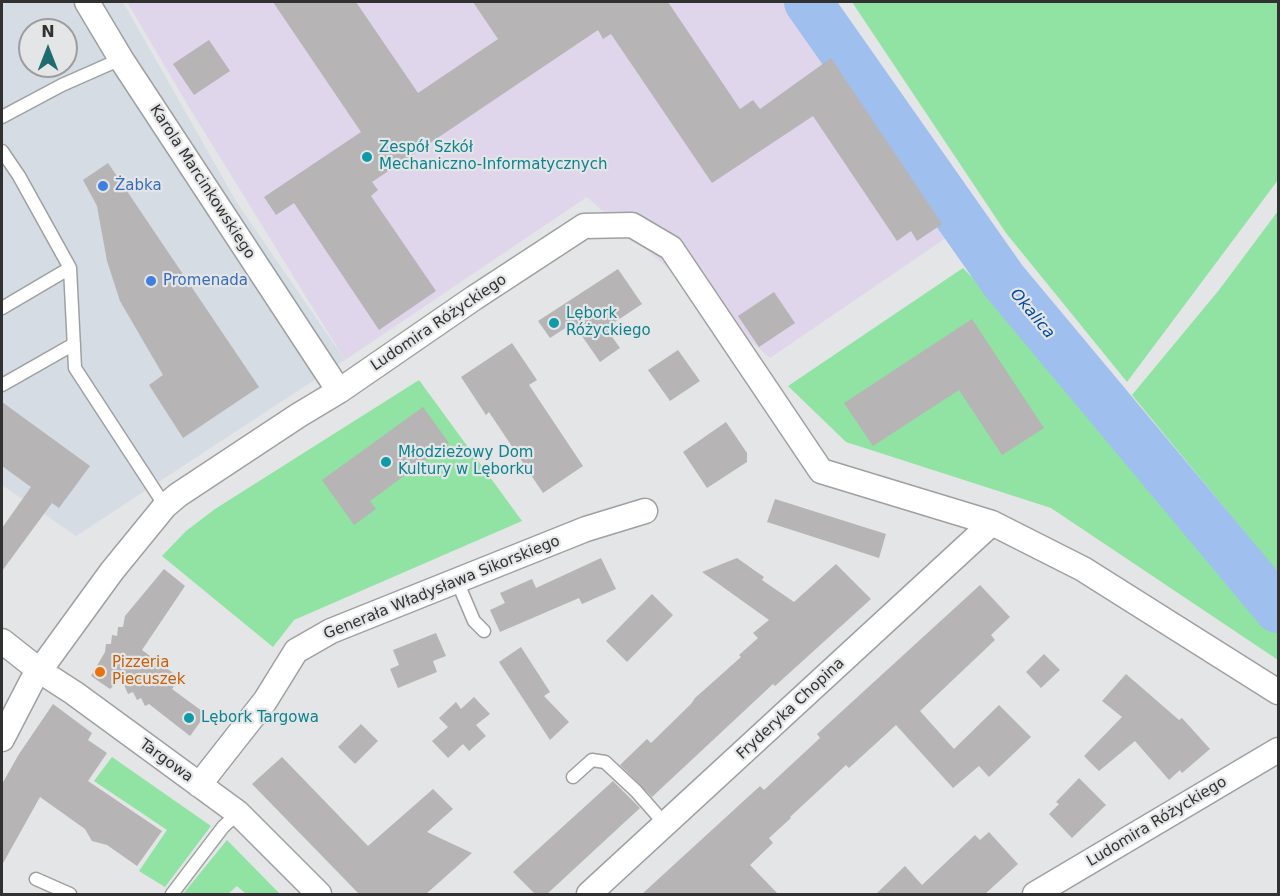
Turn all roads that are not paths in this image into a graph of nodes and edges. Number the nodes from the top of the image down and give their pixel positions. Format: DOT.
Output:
graph roads {
  1 [pos="87,2"];
  2 [pos="121,59"];
  3 [pos="2,117"];
  4 [pos="2,151"];
  5 [pos="70,268"];
  6 [pos="2,308"];
  7 [pos="74,344"];
  8 [pos="2,385"];
  9 [pos="339,391"];
  10 [pos="165,506"];
  11 [pos="645,511"];
  12 [pos="992,523"];
  13 [pos="457,581"];
  14 [pos="484,631"];
  15 [pos="2,640"];
  16 [pos="40,671"];
  17 [pos="1278,692"];
  18 [pos="2,739"];
  19 [pos="1278,750"];
  20 [pos="573,777"];
  21 [pos="199,785"];
  22 [pos="238,813"];
  23 [pos="666,824"];
  24 [pos="36,879"];
  25 [pos="70,894"];
  26 [pos="172,894"];
  27 [pos="319,894"];
  28 [pos="589,894"];
  29 [pos="1035,894"];
  1 -- 2 [label="street, Karola Marcinkowskiego"];
  2 -- 3 [label="lane"];
  2 -- 9 [label="street, Karola Marcinkowskiego"];
  4 -- 5 [label="lane"];
  5 -- 6 [label="lane"];
  5 -- 7 [label="lane"];
  7 -- 8 [label="lane"];
  7 -- 10 [label="lane"];
  9 -- 10 [label="street, Ludomira Różyckiego"];
  9 -- 12 [label="street, Ludomira Różyckiego"];
  10 -- 16 [label="street, Ludomira Różyckiego"];
  11 -- 13 [label="street, Generała Władysława Sikorskiego"];
  12 -- 17 [label="street"];
  12 -- 23 [label="street, Fryderyka Chopina"];
  13 -- 14 [label="lane"];
  13 -- 21 [label="street, Generała Władysława Sikorskiego"];
  15 -- 16 [label="street, Targowa"];
  16 -- 18 [label="street, Ludomira Różyckiego"];
  16 -- 21 [label="street, Targowa"];
  19 -- 29 [label="street, Ludomira Różyckiego"];
  20 -- 23 [label="lane"];
  21 -- 22 [label="street, Targowa"];
  22 -- 26 [label="lane"];
  22 -- 27 [label="street, Targowa"];
  23 -- 28 [label="street, Fryderyka Chopina"];
  24 -- 25 [label="lane"];
}
